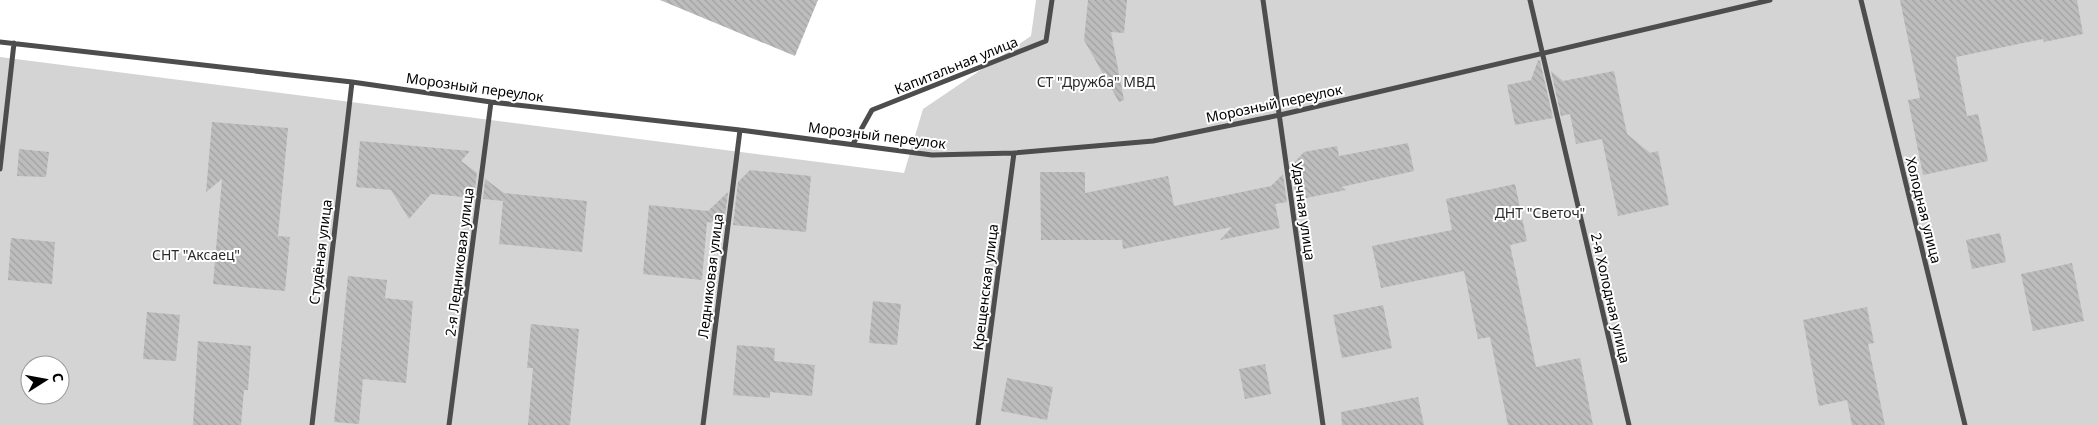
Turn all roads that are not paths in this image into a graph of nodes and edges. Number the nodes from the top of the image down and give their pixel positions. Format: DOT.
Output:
graph roads {
  1 [pos="1052,0"];
  2 [pos="1263,0"];
  3 [pos="1530,0"];
  4 [pos="1770,0"];
  5 [pos="1861,0"];
  6 [pos="0,42"];
  7 [pos="14,43"];
  8 [pos="1542,53"];
  9 [pos="352,82"];
  10 [pos="491,102"];
  11 [pos="1280,115"];
  12 [pos="740,130"];
  13 [pos="853,144"];
  14 [pos="1014,153"];
  15 [pos="0,169"];
  16 [pos="312,425"];
  17 [pos="449,425"];
  18 [pos="703,425"];
  19 [pos="978,425"];
  20 [pos="1323,425"];
  21 [pos="1629,425"];
  22 [pos="1964,425"];
  1 -- 13 [label="street, Капитальная улица"];
  2 -- 11 [label="street, Удачная улица"];
  3 -- 8 [label="street, 2-я Холодная улица"];
  4 -- 8 [label="street, Морозный переулок"];
  5 -- 22 [label="street, Холодная улица"];
  6 -- 7 [label="street, Морозный переулок"];
  7 -- 9 [label="street, Морозный переулок"];
  7 -- 15 [label="street"];
  8 -- 11 [label="street, Морозный переулок"];
  8 -- 21 [label="street, 2-я Холодная улица"];
  9 -- 10 [label="street, Морозный переулок"];
  9 -- 16 [label="street, Студёная улица"];
  10 -- 12 [label="street, Морозный переулок"];
  10 -- 17 [label="street, 2-я Ледниковая улица"];
  11 -- 14 [label="street, Морозный переулок"];
  11 -- 20 [label="street, Удачная улица"];
  12 -- 13 [label="street, Морозный переулок"];
  12 -- 18 [label="street, Ледниковая улица"];
  13 -- 14 [label="street, Морозный переулок"];
  14 -- 19 [label="street, Крещенская улица"];
}
